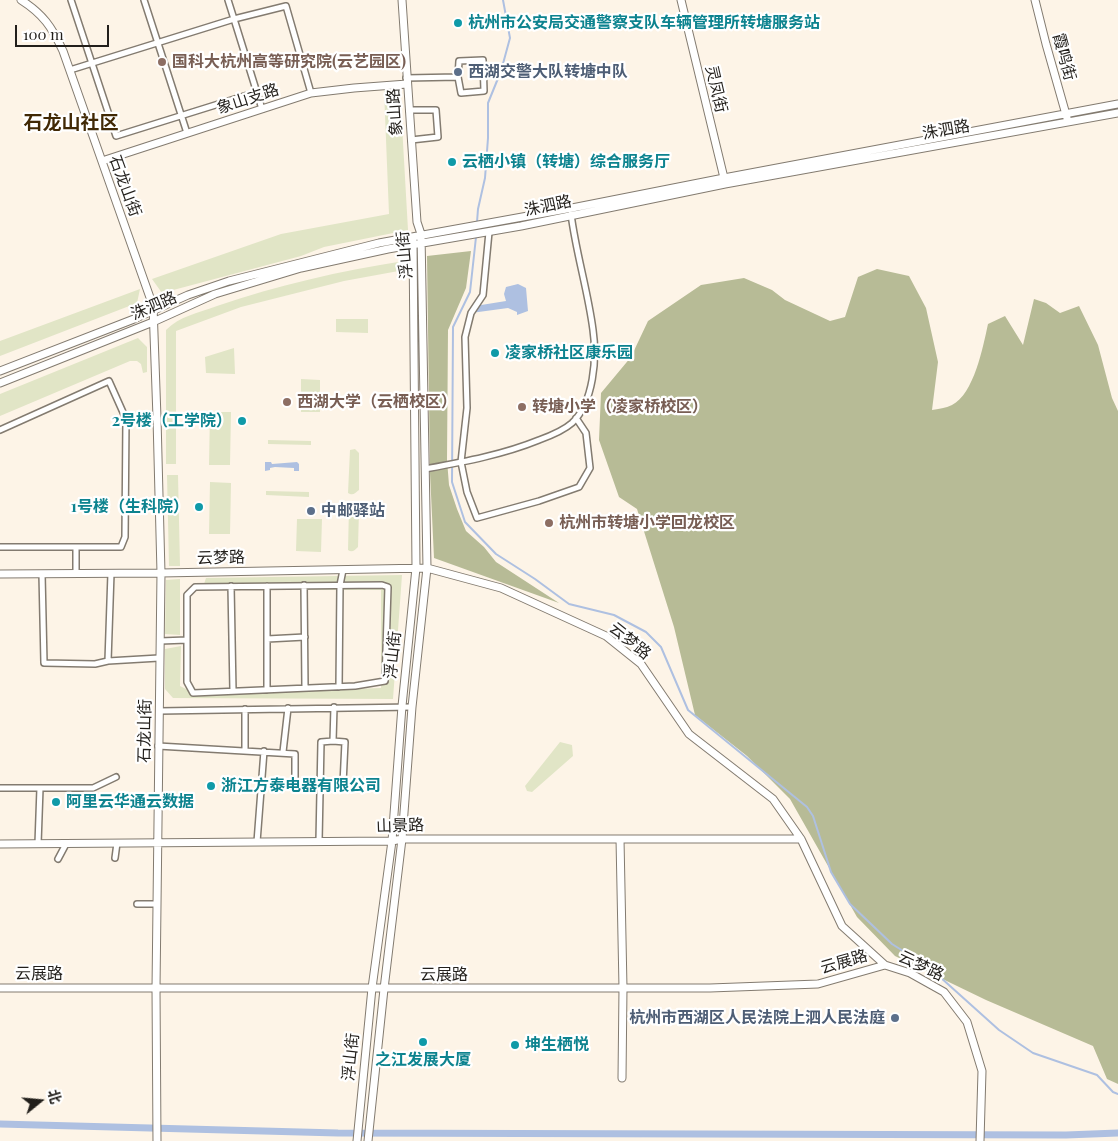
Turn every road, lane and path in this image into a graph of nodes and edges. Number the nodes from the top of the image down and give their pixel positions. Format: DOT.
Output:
graph roads {
  1 [pos="21,0"];
  2 [pos="71,0"];
  3 [pos="144,0"];
  4 [pos="228,0"];
  5 [pos="402,0"];
  6 [pos="682,0"];
  7 [pos="1035,0"];
  8 [pos="234,18"];
  9 [pos="158,42"];
  10 [pos="92,63"];
  11 [pos="70,70"];
  12 [pos="458,77"];
  13 [pos="407,81"];
  14 [pos="257,92"];
  15 [pos="311,93"];
  16 [pos="1118,104"];
  17 [pos="262,109"];
  18 [pos="409,110"];
  19 [pos="1118,113"];
  20 [pos="1066,114"];
  21 [pos="181,116"];
  22 [pos="1068,122"];
  23 [pos="187,134"];
  24 [pos="411,140"];
  25 [pos="102,161"];
  26 [pos="724,181"];
  27 [pos="572,212"];
  28 [pos="417,222"];
  29 [pos="489,232"];
  30 [pos="417,235"];
  31 [pos="420,244"];
  32 [pos="412,245"];
  33 [pos="153,310"];
  34 [pos="153,322"];
  35 [pos="0,371"];
  36 [pos="0,383"];
  37 [pos="157,418"];
  38 [pos="576,418"];
  39 [pos="126,419"];
  40 [pos="0,430"];
  41 [pos="458,463"];
  42 [pos="425,469"];
  43 [pos="0,548"];
  44 [pos="76,548"];
  45 [pos="416,568"];
  46 [pos="426,568"];
  47 [pos="343,570"];
  48 [pos="111,573"];
  49 [pos="161,573"];
  50 [pos="0,574"];
  51 [pos="42,574"];
  52 [pos="76,574"];
  53 [pos="340,585"];
  54 [pos="231,586"];
  55 [pos="267,586"];
  56 [pos="304,586"];
  57 [pos="305,637"];
  58 [pos="267,639"];
  59 [pos="187,640"];
  60 [pos="160,641"];
  61 [pos="159,658"];
  62 [pos="108,661"];
  63 [pos="339,687"];
  64 [pos="305,688"];
  65 [pos="267,690"];
  66 [pos="233,691"];
  67 [pos="402,706"];
  68 [pos="334,707"];
  69 [pos="412,707"];
  70 [pos="288,708"];
  71 [pos="246,709"];
  72 [pos="159,711"];
  73 [pos="333,742"];
  74 [pos="158,746"];
  75 [pos="245,750"];
  76 [pos="264,751"];
  77 [pos="283,752"];
  78 [pos="116,778"];
  79 [pos="320,785"];
  80 [pos="0,788"];
  81 [pos="40,788"];
  82 [pos="402,839"];
  83 [pos="620,839"];
  84 [pos="801,839"];
  85 [pos="319,841"];
  86 [pos="392,841"];
  87 [pos="257,842"];
  88 [pos="117,843"];
  89 [pos="157,843"];
  90 [pos="0,844"];
  91 [pos="38,844"];
  92 [pos="66,844"];
  93 [pos="58,858"];
  94 [pos="115,858"];
  95 [pos="137,904"];
  96 [pos="156,904"];
  97 [pos="885,965"];
  98 [pos="0,988"];
  99 [pos="156,988"];
  100 [pos="372,988"];
  101 [pos="623,988"];
  102 [pos="384,989"];
  103 [pos="622,1078"];
  104 [pos="157,1141"];
  105 [pos="357,1141"];
  106 [pos="368,1141"];
  107 [pos="980,1141"];
  1 -- 11 [label="street, 石龙山街"];
  2 -- 10 [label="street"];
  3 -- 9 [label="street"];
  4 -- 8 [label="street"];
  5 -- 13 [label="street, 象山路"];
  6 -- 26 [label="street, 灵凤街"];
  7 -- 20 [label="street, 霞鸣街"];
  8 -- 9 [label="street"];
  8 -- 14 [label="street"];
  8 -- 15 [label="street"];
  9 -- 10 [label="street"];
  9 -- 21 [label="street"];
  10 -- 11 [label="street"];
  10 -- 21 [label="street"];
  11 -- 25 [label="street, 石龙山街"];
  12 -- 12 [label="street"];
  12 -- 13 [label="street"];
  13 -- 15 [label="street, 象山支路"];
  13 -- 18 [label="street, 象山路"];
  14 -- 17 [label="street"];
  14 -- 21 [label="street"];
  15 -- 17 [label="street, 象山支路"];
  16 -- 20 [label="street, 洙泗路"];
  17 -- 23 [label="street, 象山支路"];
  18 -- 24 [label="street, 象山路"];
  18 -- 24 [label="street"];
  19 -- 22 [label="street, 洙泗路"];
  20 -- 22 [label="street, 霞鸣街"];
  20 -- 26 [label="street, 洙泗路"];
  21 -- 23 [label="street"];
  22 -- 26 [label="street, 洙泗路"];
  23 -- 25 [label="street, 象山支路"];
  24 -- 28 [label="street, 象山路"];
  25 -- 33 [label="street, 石龙山街"];
  26 -- 27 [label="street, 洙泗路"];
  27 -- 29 [label="street, 洙泗路"];
  27 -- 30 [label="street, 洙泗路"];
  27 -- 38 [label="street"];
  28 -- 30 [label="street, 浮山街"];
  29 -- 31 [label="street, 洙泗路"];
  29 -- 41 [label="street"];
  30 -- 31 [label="street, 浮山街"];
  30 -- 32 [label="street, 浮山街"];
  30 -- 33 [label="street, 洙泗路"];
  31 -- 32 [label="street, 洙泗路"];
  31 -- 42 [label="street, 浮山街"];
  32 -- 34 [label="street, 洙泗路"];
  32 -- 45 [label="street, 浮山街"];
  33 -- 34 [label="street, 石龙山街"];
  33 -- 35 [label="street, 洙泗路"];
  34 -- 36 [label="street, 洙泗路"];
  34 -- 37 [label="street, 石龙山街"];
  37 -- 39 [label="street"];
  37 -- 49 [label="street, 石龙山街"];
  38 -- 41 [label="street"];
  38 -- 41 [label="street"];
  39 -- 40 [label="street"];
  39 -- 44 [label="street"];
  41 -- 42 [label="street"];
  42 -- 46 [label="street, 浮山街"];
  43 -- 44 [label="street"];
  44 -- 52 [label="street"];
  45 -- 46 [label="street, 云梦路"];
  45 -- 47 [label="street, 云梦路"];
  45 -- 67 [label="street, 浮山街"];
  46 -- 69 [label="street, 浮山街"];
  46 -- 84 [label="street, 云梦路"];
  47 -- 49 [label="street, 云梦路"];
  47 -- 53 [label="street"];
  48 -- 49 [label="street, 云梦路"];
  48 -- 52 [label="street, 云梦路"];
  48 -- 62 [label="street"];
  49 -- 60 [label="street, 石龙山街"];
  50 -- 51 [label="street, 云梦路"];
  51 -- 52 [label="street, 云梦路"];
  51 -- 62 [label="street"];
  53 -- 56 [label="street"];
  53 -- 63 [label="street"];
  53 -- 63 [label="street"];
  54 -- 55 [label="street"];
  54 -- 59 [label="street"];
  54 -- 66 [label="street"];
  55 -- 56 [label="street"];
  55 -- 58 [label="street"];
  56 -- 57 [label="street"];
  57 -- 58 [label="street"];
  57 -- 64 [label="street"];
  58 -- 65 [label="street"];
  59 -- 60 [label="street"];
  59 -- 66 [label="street"];
  60 -- 61 [label="street, 石龙山街"];
  61 -- 62 [label="street"];
  61 -- 72 [label="street, 石龙山街"];
  63 -- 64 [label="street"];
  64 -- 65 [label="street"];
  65 -- 66 [label="street"];
  67 -- 68 [label="street"];
  67 -- 69 [label="street"];
  67 -- 86 [label="street, 浮山街"];
  68 -- 70 [label="street"];
  68 -- 73 [label="street"];
  69 -- 82 [label="street, 浮山街"];
  70 -- 71 [label="street"];
  70 -- 77 [label="street"];
  71 -- 72 [label="street"];
  71 -- 75 [label="street"];
  72 -- 74 [label="street, 石龙山街"];
  73 -- 79 [label="street"];
  73 -- 79 [label="street"];
  74 -- 75 [label="street"];
  74 -- 89 [label="street, 石龙山街"];
  75 -- 76 [label="street"];
  76 -- 77 [label="street"];
  76 -- 87 [label="street"];
  77 -- 79 [label="street"];
  78 -- 81 [label="street"];
  79 -- 85 [label="street"];
  80 -- 81 [label="street"];
  81 -- 91 [label="street"];
  82 -- 83 [label="street, 山景路"];
  82 -- 86 [label="street, 山景路"];
  82 -- 102 [label="street, 浮山街"];
  83 -- 84 [label="street, 山景路"];
  83 -- 101 [label="street"];
  84 -- 97 [label="street, 云梦路"];
  85 -- 86 [label="street, 山景路"];
  85 -- 87 [label="street, 山景路"];
  86 -- 100 [label="street, 浮山街"];
  87 -- 89 [label="street, 山景路"];
  88 -- 89 [label="street, 山景路"];
  88 -- 92 [label="street, 山景路"];
  88 -- 94 [label="street"];
  89 -- 96 [label="street, 石龙山街"];
  90 -- 91 [label="street, 山景路"];
  91 -- 92 [label="street, 山景路"];
  92 -- 93 [label="street"];
  95 -- 96 [label="street"];
  96 -- 99 [label="street, 石龙山街"];
  97 -- 101 [label="street, 云展路"];
  97 -- 107 [label="street, 云梦路"];
  98 -- 99 [label="street, 云展路"];
  99 -- 100 [label="street, 云展路"];
  99 -- 104 [label="street, 石龙山街"];
  100 -- 102 [label="street, 云展路"];
  100 -- 105 [label="street, 浮山街"];
  101 -- 102 [label="street, 云展路"];
  101 -- 103 [label="street"];
  102 -- 106 [label="street, 浮山街"];
}
